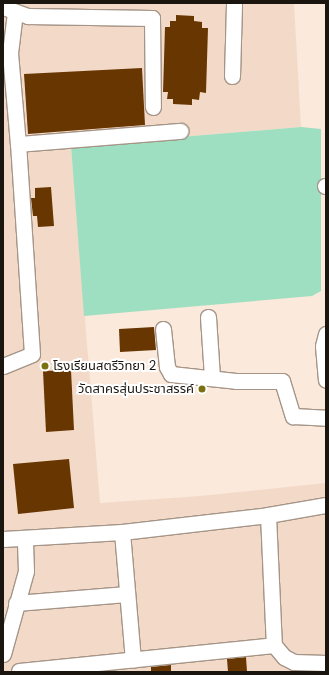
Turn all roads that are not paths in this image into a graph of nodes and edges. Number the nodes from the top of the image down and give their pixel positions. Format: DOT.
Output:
graph roads {
  1 [pos="234,3"];
  2 [pos="9,10"];
  3 [pos="6,53"];
  4 [pos="232,76"];
  5 [pos="153,107"];
  6 [pos="180,131"];
  7 [pos="18,144"];
  8 [pos="208,317"];
  9 [pos="163,329"];
  10 [pos="326,334"];
  11 [pos="3,366"];
  12 [pos="212,377"];
  13 [pos="326,380"];
  14 [pos="326,418"];
  15 [pos="326,505"];
  16 [pos="268,515"];
  17 [pos="122,532"];
  18 [pos="25,538"];
  19 [pos="3,539"];
  20 [pos="127,594"];
  21 [pos="16,604"];
  22 [pos="274,645"];
  23 [pos="3,654"];
  24 [pos="133,660"];
  25 [pos="326,664"];
  26 [pos="18,671"];
  1 -- 4 [label="street"];
  2 -- 3 [label="street"];
  2 -- 5 [label="street"];
  3 -- 7 [label="street"];
  6 -- 7 [label="street"];
  7 -- 11 [label="street"];
  8 -- 12 [label="street"];
  9 -- 12 [label="street"];
  10 -- 13 [label="street"];
  12 -- 14 [label="street"];
  15 -- 16 [label="street"];
  16 -- 17 [label="street"];
  16 -- 22 [label="street"];
  17 -- 18 [label="street"];
  17 -- 20 [label="street"];
  18 -- 19 [label="street"];
  18 -- 21 [label="street"];
  20 -- 21 [label="street"];
  20 -- 24 [label="street"];
  21 -- 23 [label="street"];
  22 -- 24 [label="street"];
  22 -- 25 [label="street"];
  24 -- 26 [label="street"];
}
